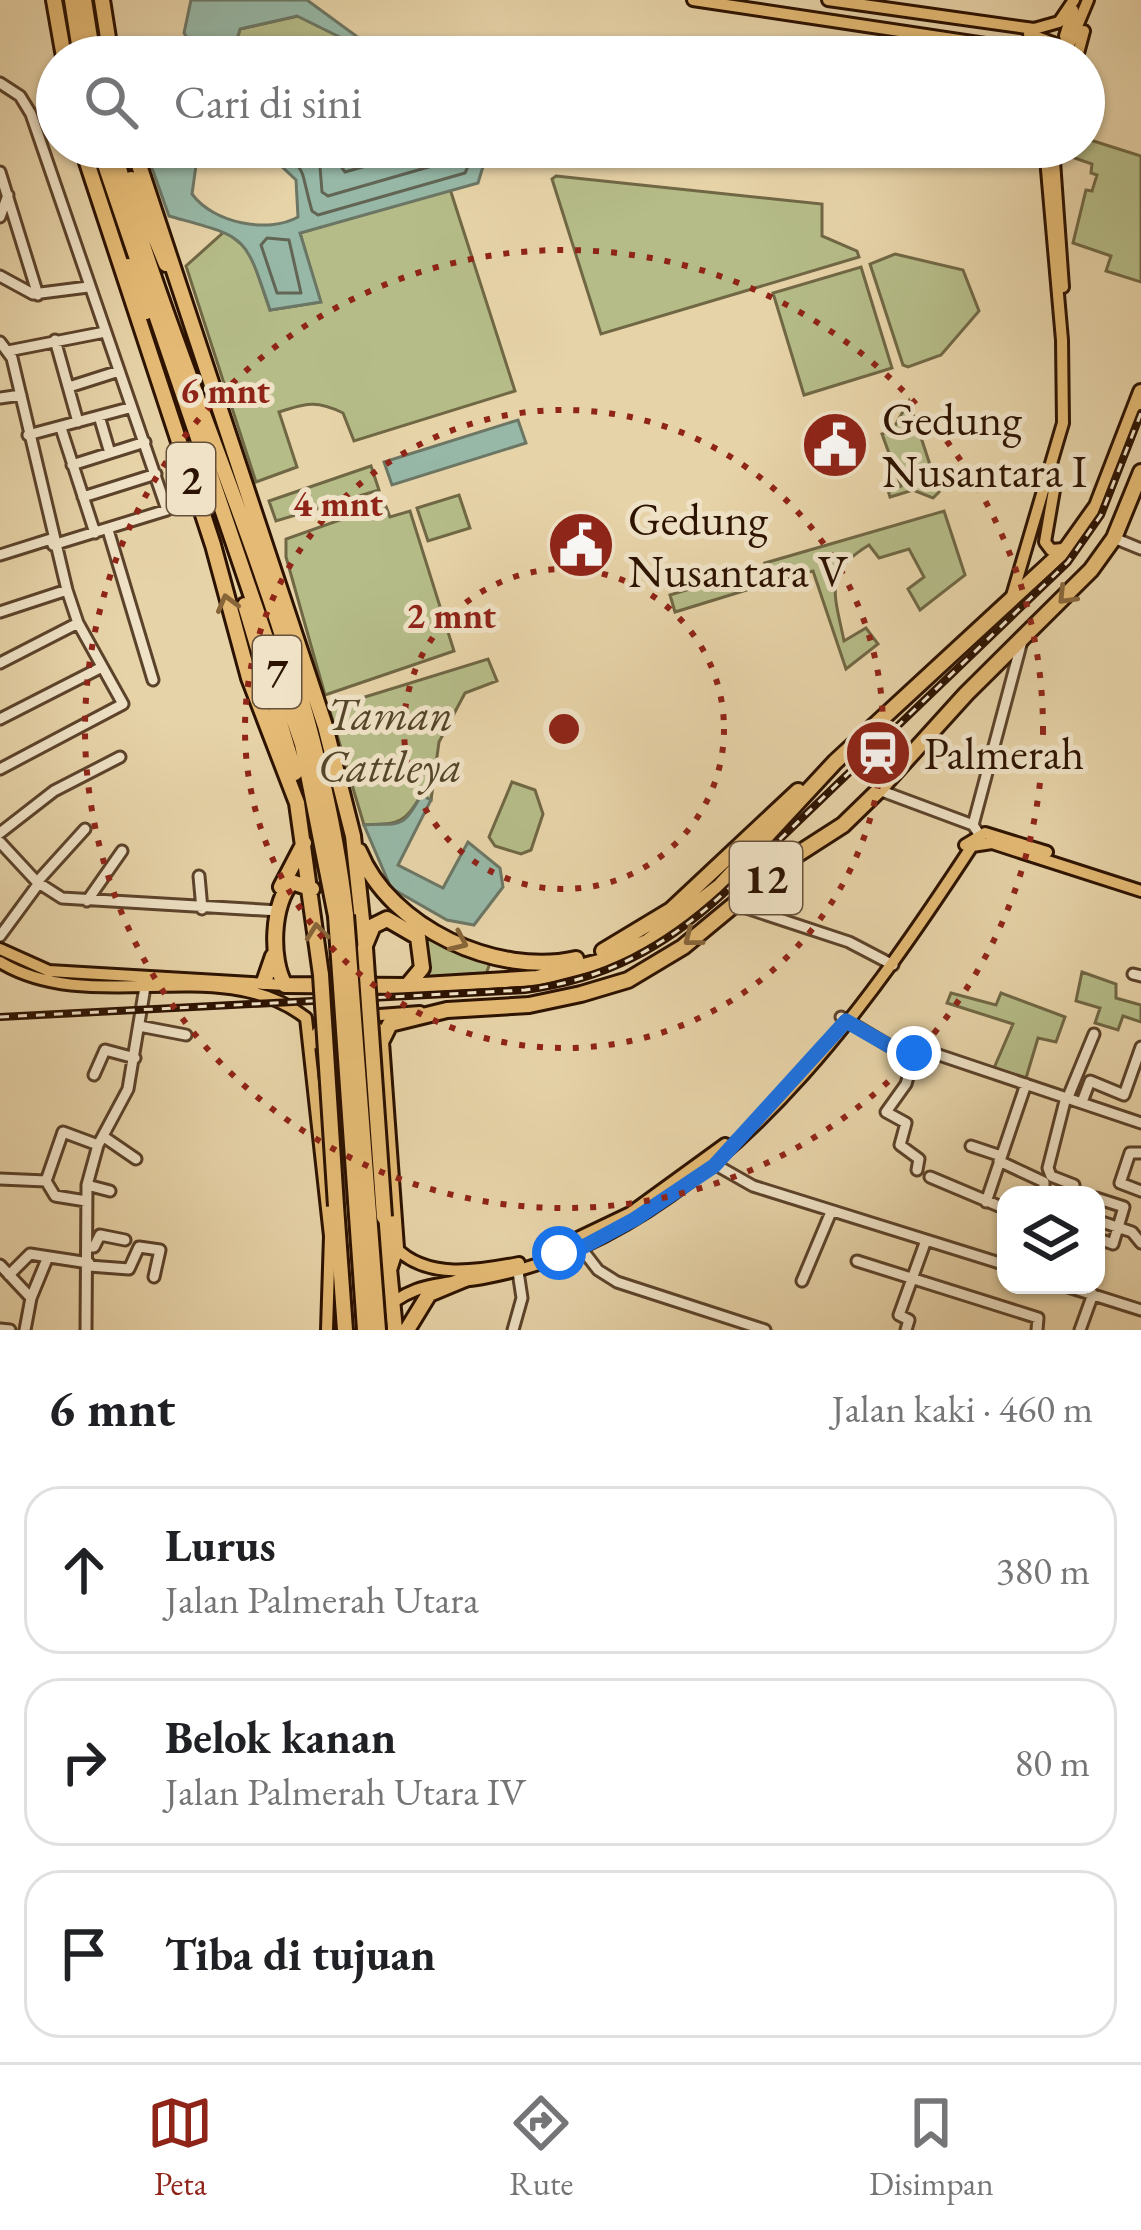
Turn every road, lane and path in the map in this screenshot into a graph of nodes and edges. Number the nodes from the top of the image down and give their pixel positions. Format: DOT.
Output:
graph roads {
  1 [pos="54,0"];
  2 [pos="72,0"];
  3 [pos="84,0"];
  4 [pos="102,0"];
  5 [pos="692,0"];
  6 [pos="828,0"];
  7 [pos="1075,0"];
  8 [pos="1088,0"];
  9 [pos="929,15"];
  10 [pos="1004,25"];
  11 [pos="924,34"];
  12 [pos="60,36"];
  13 [pos="78,36"];
  14 [pos="90,36"];
  15 [pos="108,36"];
  16 [pos="937,36"];
  17 [pos="1039,36"];
  18 [pos="1068,36"];
  19 [pos="1070,36"];
  20 [pos="1076,36"];
  21 [pos="1081,36"];
  22 [pos="0,83"];
  23 [pos="36,130"];
  24 [pos="49,168"];
  25 [pos="88,168"];
  26 [pos="106,168"];
  27 [pos="120,168"];
  28 [pos="122,168"];
  29 [pos="141,168"];
  30 [pos="1050,168"];
  31 [pos="1051,168"];
  32 [pos="0,172"];
  33 [pos="8,195"];
  34 [pos="100,206"];
  35 [pos="0,217"];
  36 [pos="0,276"];
  37 [pos="88,287"];
  38 [pos="38,295"];
  39 [pos="190,318"];
  40 [pos="105,332"];
  41 [pos="55,340"];
  42 [pos="4,346"];
  43 [pos="116,372"];
  44 [pos="69,387"];
  45 [pos="182,387"];
  46 [pos="1141,392"];
  47 [pos="21,395"];
  48 [pos="0,398"];
  49 [pos="129,407"];
  50 [pos="99,416"];
  51 [pos="78,422"];
  52 [pos="62,428"];
  53 [pos="28,435"];
  54 [pos="145,442"];
  55 [pos="110,453"];
  56 [pos="71,465"];
  57 [pos="1141,472"];
  58 [pos="156,474"];
  59 [pos="213,484"];
  60 [pos="83,497"];
  61 [pos="108,530"];
  62 [pos="95,533"];
  63 [pos="1114,538"];
  64 [pos="52,542"];
  65 [pos="1067,548"];
  66 [pos="1141,549"];
  67 [pos="0,555"];
  68 [pos="67,590"];
  69 [pos="1010,599"];
  70 [pos="0,612"];
  71 [pos="78,623"];
  72 [pos="1022,641"];
  73 [pos="0,663"];
  74 [pos="101,667"];
  75 [pos="153,680"];
  76 [pos="0,719"];
  77 [pos="120,758"];
  78 [pos="0,769"];
  79 [pos="879,790"];
  80 [pos="297,803"];
  81 [pos="85,829"];
  82 [pos="0,832"];
  83 [pos="974,835"];
  84 [pos="353,836"];
  85 [pos="0,842"];
  86 [pos="304,843"];
  87 [pos="122,851"];
  88 [pos="199,876"];
  89 [pos="38,882"];
  90 [pos="1141,888"];
  91 [pos="312,889"];
  92 [pos="87,901"];
  93 [pos="734,904"];
  94 [pos="202,909"];
  95 [pos="277,910"];
  96 [pos="341,916"];
  97 [pos="0,936"];
  98 [pos="365,947"];
  99 [pos="0,949"];
  100 [pos="599,957"];
  101 [pos="0,962"];
  102 [pos="891,963"];
  103 [pos="264,982"];
  104 [pos="285,985"];
  105 [pos="407,986"];
  106 [pos="145,987"];
  107 [pos="447,1010"];
  108 [pos="306,1018"];
  109 [pos="843,1019"];
  110 [pos="139,1026"];
  111 [pos="1094,1034"];
  112 [pos="186,1035"];
  113 [pos="312,1042"];
  114 [pos="381,1042"];
  115 [pos="1141,1047"];
  116 [pos="915,1053"];
  117 [pos="135,1058"];
  118 [pos="94,1075"];
  119 [pos="1026,1084"];
  120 [pos="1067,1097"];
  121 [pos="1082,1102"];
  122 [pos="1141,1123"];
  123 [pos="101,1141"];
  124 [pos="971,1146"];
  125 [pos="1141,1152"];
  126 [pos="136,1159"];
  127 [pos="1000,1159"];
  128 [pos="711,1164"];
  129 [pos="917,1170"];
  130 [pos="930,1177"];
  131 [pos="0,1179"];
  132 [pos="46,1180"];
  133 [pos="88,1185"];
  134 [pos="1044,1186"];
  135 [pos="1066,1186"];
  136 [pos="1126,1188"];
  137 [pos="110,1191"];
  138 [pos="1141,1192"];
  139 [pos="1105,1200"];
  140 [pos="86,1201"];
  141 [pos="986,1202"];
  142 [pos="997,1206"];
  143 [pos="1124,1207"];
  144 [pos="831,1212"];
  145 [pos="1105,1223"];
  146 [pos="1119,1228"];
  147 [pos="125,1240"];
  148 [pos="391,1242"];
  149 [pos="1105,1242"];
  150 [pos="925,1243"];
  151 [pos="1141,1243"];
  152 [pos="580,1244"];
  153 [pos="88,1247"];
  154 [pos="335,1249"];
  155 [pos="47,1259"];
  156 [pos="857,1261"];
  157 [pos="997,1263"];
  158 [pos="88,1264"];
  159 [pos="0,1265"];
  160 [pos="518,1267"];
  161 [pos="340,1274"];
  162 [pos="9,1275"];
  163 [pos="154,1277"];
  164 [pos="911,1277"];
  165 [pos="465,1279"];
  166 [pos="802,1280"];
  167 [pos="1093,1294"];
  168 [pos="31,1298"];
  169 [pos="391,1300"];
  170 [pos="1141,1310"];
  171 [pos="0,1329"];
  172 [pos="10,1330"];
  173 [pos="25,1330"];
  174 [pos="86,1330"];
  175 [pos="327,1330"];
  176 [pos="345,1330"];
  177 [pos="365,1330"];
  178 [pos="378,1330"];
  179 [pos="395,1330"];
  180 [pos="406,1330"];
  181 [pos="513,1330"];
  182 [pos="765,1330"];
  183 [pos="906,1330"];
  184 [pos="1037,1330"];
  185 [pos="1080,1330"];
  1 -- 12 [label="highway"];
  2 -- 13 [label="highway"];
  3 -- 14 [label="highway"];
  4 -- 15 [label="highway"];
  5 -- 11 [label="main road"];
  6 -- 9 [label="main road"];
  7 -- 10 [label="main road"];
  7 -- 18 [label="main road"];
  8 -- 19 [label="main road"];
  8 -- 20 [label="main road"];
  8 -- 21 [label="main road"];
  9 -- 10 [label="main road"];
  9 -- 11 [label="main road"];
  10 -- 17 [label="main road"];
  11 -- 16 [label="main road"];
  22 -- 23 [label="street"];
  24 -- 37 [label="street"];
  25 -- 34 [label="highway, 2"];
  26 -- 45 [label="highway, 7"];
  27 -- 96 [label="highway, 7"];
  28 -- 39 [label="highway"];
  29 -- 39 [label="highway, 2"];
  30 -- 69 [label="main road"];
  31 -- 65 [label="main road"];
  32 -- 33 [label="street"];
  33 -- 35 [label="street"];
  33 -- 38 [label="street"];
  34 -- 45 [label="highway"];
  80 -- 34 [label="highway, 2, one-way"];
  36 -- 38 [label="street"];
  37 -- 38 [label="street"];
  37 -- 40 [label="street"];
  39 -- 84 [label="highway, 2"];
  40 -- 41 [label="street"];
  40 -- 43 [label="street"];
  41 -- 42 [label="street"];
  41 -- 44 [label="street"];
  42 -- 47 [label="street"];
  43 -- 44 [label="street"];
  43 -- 49 [label="street"];
  44 -- 51 [label="street"];
  45 -- 59 [label="highway, 7"];
  46 -- 65 [label="highway, 12"];
  47 -- 48 [label="street"];
  47 -- 53 [label="street"];
  49 -- 50 [label="street"];
  49 -- 54 [label="street"];
  50 -- 51 [label="street"];
  50 -- 55 [label="street"];
  51 -- 52 [label="street"];
  52 -- 53 [label="street"];
  52 -- 56 [label="street"];
  53 -- 64 [label="street"];
  54 -- 55 [label="street"];
  54 -- 58 [label="street"];
  55 -- 56 [label="street"];
  56 -- 60 [label="street"];
  57 -- 63 [label="highway, 12"];
  58 -- 60 [label="street"];
  58 -- 61 [label="street"];
  59 -- 80 [label="highway"];
  59 -- 96 [label="highway, 7"];
  60 -- 62 [label="street"];
  61 -- 62 [label="street"];
  61 -- 75 [label="street"];
  62 -- 64 [label="street"];
  63 -- 66 [label="street"];
  63 -- 72 [label="highway, 12, one-way"];
  64 -- 67 [label="street"];
  64 -- 68 [label="street"];
  65 -- 69 [label="highway, 12"];
  68 -- 70 [label="street"];
  68 -- 71 [label="street"];
  69 -- 100 [label="highway, 12"];
  71 -- 73 [label="street"];
  71 -- 74 [label="street"];
  72 -- 79 [label="highway, 12"];
  72 -- 83 [label="street"];
  74 -- 76 [label="street"];
  74 -- 78 [label="street"];
  77 -- 82 [label="street"];
  79 -- 83 [label="street"];
  79 -- 93 [label="highway, 12"];
  80 -- 86 [label="highway, 2"];
  81 -- 89 [label="street"];
  83 -- 90 [label="main road"];
  83 -- 102 [label="main road"];
  84 -- 98 [label="highway, 2"];
  84 -- 100 [label="highway, one-way"];
  85 -- 89 [label="street"];
  86 -- 91 [label="highway, 2"];
  86 -- 95 [label="highway"];
  87 -- 92 [label="street"];
  88 -- 94 [label="street"];
  89 -- 92 [label="street"];
  89 -- 97 [label="street"];
  91 -- 95 [label="highway"];
  154 -- 91 [label="highway, 2, one-way, bridge"];
  92 -- 94 [label="street"];
  93 -- 102 [label="street"];
  93 -- 107 [label="highway, 12, one-way"];
  94 -- 95 [label="street"];
  95 -- 103 [label="highway"];
  95 -- 104 [label="highway"];
  96 -- 177 [label="highway, 7, bridge"];
  96 -- 178 [label="highway, 7, bridge"];
  98 -- 105 [label="highway"];
  98 -- 148 [label="highway, 2, bridge"];
  99 -- 103 [label="main road"];
  100 -- 105 [label="highway, 12"];
  101 -- 106 [label="main road"];
  102 -- 109 [label="main road"];
  103 -- 104 [label="main road"];
  104 -- 105 [label="highway, 12"];
  106 -- 108 [label="main road"];
  106 -- 110 [label="street"];
  107 -- 108 [label="main road, 12"];
  107 -- 114 [label="highway"];
  108 -- 113 [label="main road"];
  109 -- 116 [label="street"];
  109 -- 128 [label="main road"];
  110 -- 112 [label="street"];
  110 -- 117 [label="street"];
  111 -- 120 [label="street"];
  113 -- 114 [label="highway"];
  113 -- 154 [label="main road"];
  114 -- 148 [label="highway"];
  115 -- 121 [label="street"];
  116 -- 119 [label="street"];
  116 -- 129 [label="street"];
  117 -- 118 [label="street"];
  117 -- 123 [label="street"];
  119 -- 120 [label="street"];
  119 -- 127 [label="street"];
  120 -- 121 [label="street"];
  120 -- 135 [label="street"];
  121 -- 122 [label="street"];
  123 -- 126 [label="street"];
  123 -- 132 [label="street"];
  123 -- 133 [label="street"];
  124 -- 127 [label="street"];
  125 -- 136 [label="street"];
  127 -- 134 [label="street"];
  127 -- 141 [label="street"];
  128 -- 144 [label="street"];
  128 -- 152 [label="main road"];
  130 -- 141 [label="street"];
  131 -- 132 [label="street"];
  132 -- 140 [label="street"];
  133 -- 137 [label="street"];
  133 -- 140 [label="street"];
  136 -- 138 [label="street"];
  136 -- 143 [label="street"];
  139 -- 143 [label="street"];
  140 -- 153 [label="street"];
  141 -- 142 [label="street"];
  143 -- 146 [label="street"];
  144 -- 150 [label="street"];
  144 -- 166 [label="street"];
  145 -- 146 [label="street"];
  146 -- 149 [label="street"];
  146 -- 151 [label="street"];
  147 -- 153 [label="street"];
  148 -- 160 [label="main road"];
  148 -- 169 [label="highway, 2"];
  150 -- 157 [label="street"];
  150 -- 164 [label="street"];
  152 -- 160 [label="main road"];
  152 -- 182 [label="street"];
  153 -- 158 [label="street"];
  154 -- 161 [label="highway, 2"];
  154 -- 175 [label="main road"];
  155 -- 158 [label="street"];
  155 -- 162 [label="street"];
  155 -- 168 [label="street"];
  156 -- 164 [label="street"];
  158 -- 163 [label="street"];
  158 -- 174 [label="street"];
  159 -- 162 [label="street"];
  160 -- 165 [label="main road"];
  160 -- 181 [label="street"];
  161 -- 169 [label="highway"];
  161 -- 176 [label="highway, 2"];
  162 -- 168 [label="street"];
  164 -- 183 [label="street"];
  164 -- 184 [label="street"];
  165 -- 169 [label="main road"];
  165 -- 180 [label="highway"];
  167 -- 170 [label="street"];
  167 -- 185 [label="street"];
  168 -- 173 [label="street"];
  169 -- 177 [label="main road"];
  169 -- 179 [label="highway, 2"];
  171 -- 172 [label="street"];
}
